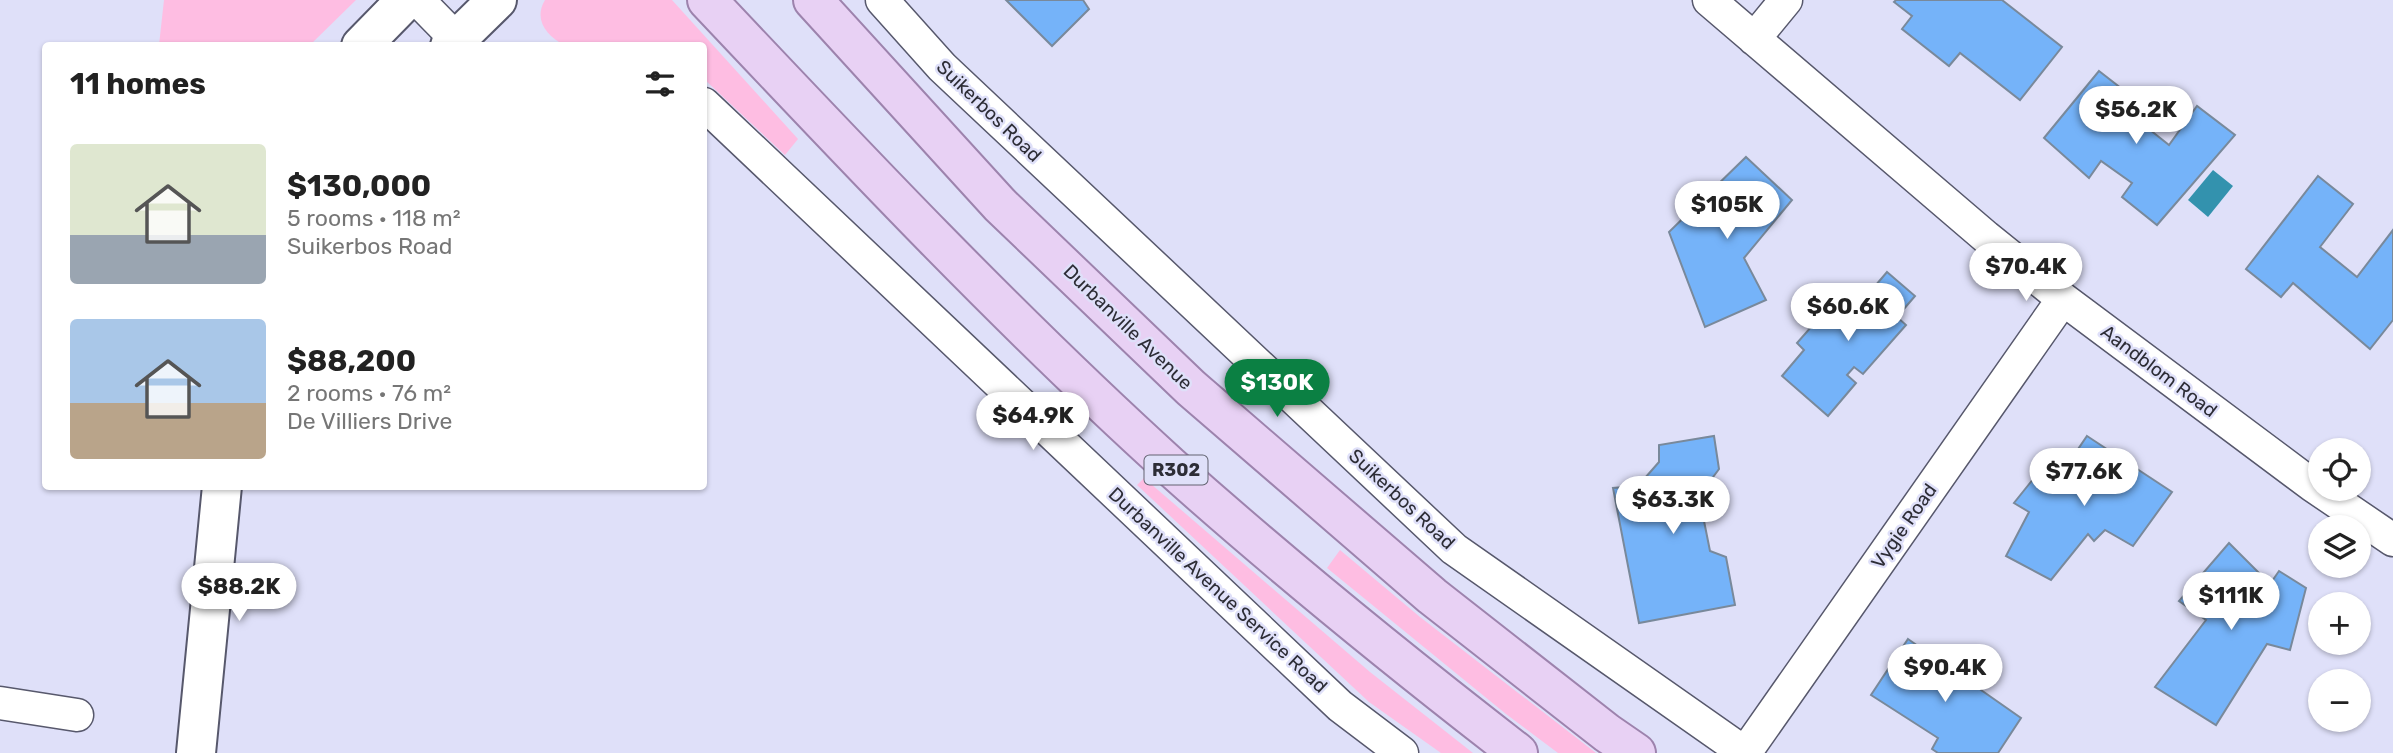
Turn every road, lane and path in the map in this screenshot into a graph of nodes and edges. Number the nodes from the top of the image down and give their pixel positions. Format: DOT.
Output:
graph roads {
  1 [pos="406,0"];
  2 [pos="418,0"];
  3 [pos="497,0"];
  4 [pos="707,0"];
  5 [pos="813,0"];
  6 [pos="882,0"];
  7 [pos="1709,0"];
  8 [pos="1786,0"];
  9 [pos="1754,39"];
  10 [pos="365,42"];
  11 [pos="456,42"];
  12 [pos="458,42"];
  13 [pos="707,107"];
  14 [pos="2063,299"];
  15 [pos="222,490"];
  16 [pos="2393,540"];
  17 [pos="0,703"];
  18 [pos="77,715"];
  19 [pos="196,753"];
  20 [pos="1402,753"];
  21 [pos="1518,753"];
  22 [pos="1636,753"];
  23 [pos="1745,753"];
  1 -- 10 [label="street"];
  2 -- 11 [label="street"];
  3 -- 12 [label="street"];
  4 -- 21 [label="main road, R302"];
  5 -- 22 [label="main road, Durbanville Avenue"];
  6 -- 23 [label="street, Suikerbos Road"];
  7 -- 9 [label="street, Aandblom Road"];
  8 -- 9 [label="street"];
  9 -- 14 [label="street, Aandblom Road"];
  13 -- 20 [label="street, Durbanville Avenue Service Road"];
  14 -- 16 [label="street, Aandblom Road"];
  14 -- 23 [label="street, Vygie Road"];
  15 -- 19 [label="street"];
  17 -- 18 [label="street"];
}
